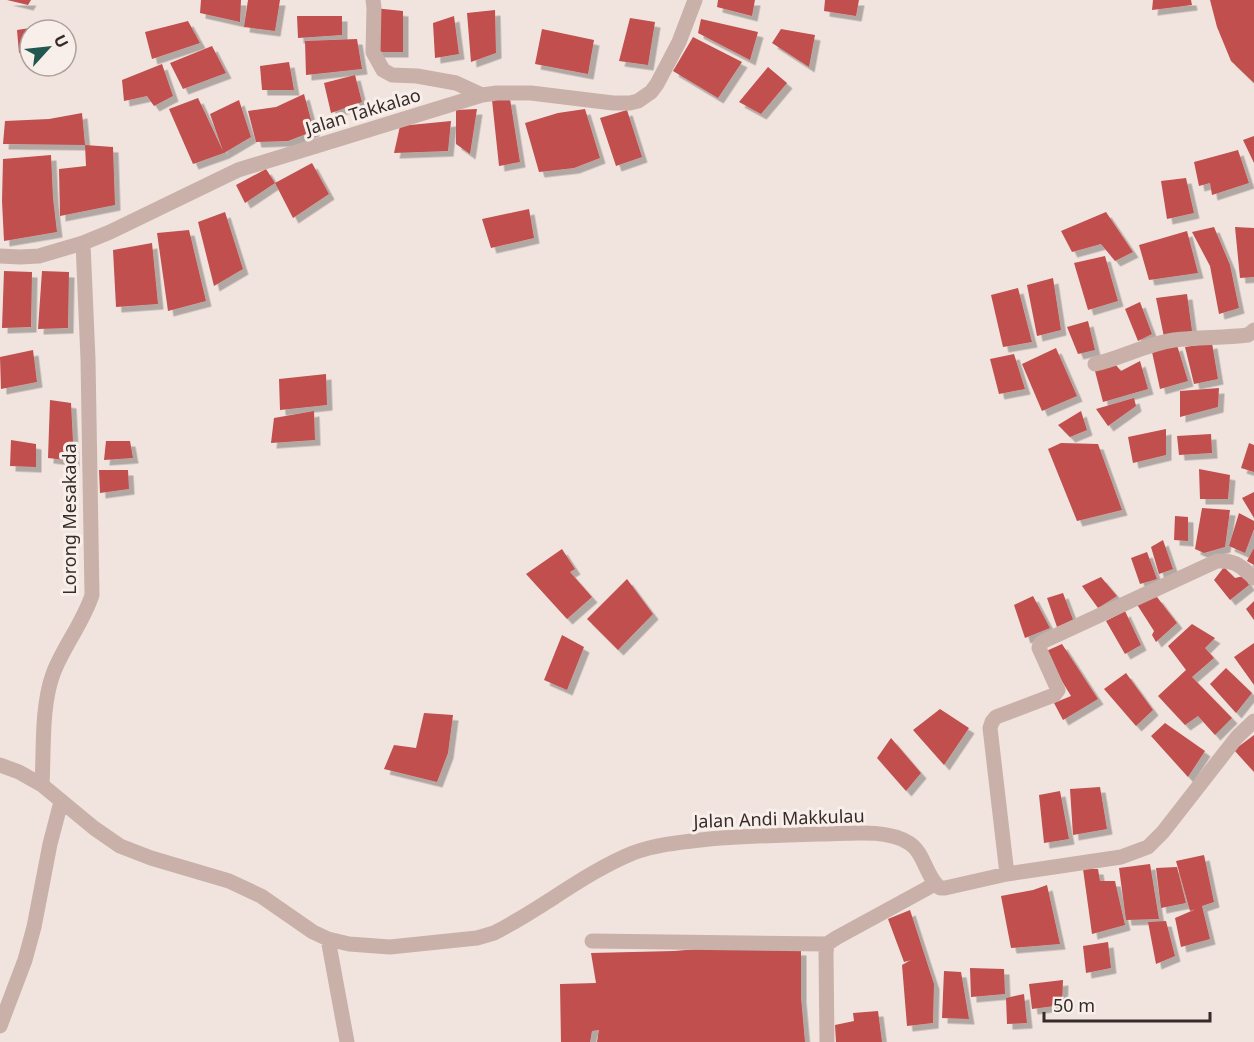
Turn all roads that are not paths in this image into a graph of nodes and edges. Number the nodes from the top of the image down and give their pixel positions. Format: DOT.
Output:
graph roads {
  1 [pos="373,0"];
  2 [pos="695,0"];
  3 [pos="482,95"];
  4 [pos="83,243"];
  5 [pos="0,256"];
  6 [pos="1254,330"];
  7 [pos="1095,364"];
  8 [pos="1254,578"];
  9 [pos="1254,721"];
  10 [pos="0,765"];
  11 [pos="42,785"];
  12 [pos="61,802"];
  13 [pos="1007,874"];
  14 [pos="935,884"];
  15 [pos="328,939"];
  16 [pos="592,941"];
  17 [pos="828,944"];
  18 [pos="0,1026"];
  19 [pos="347,1042"];
  20 [pos="826,1042"];
  1 -- 3 [label="street"];
  2 -- 3 [label="street, Jalan Takkalao"];
  3 -- 4 [label="street, Jalan Takkalao"];
  4 -- 5 [label="street, Jalan Takkalao"];
  4 -- 11 [label="street, Lorong Mesakada"];
  6 -- 7 [label="street"];
  8 -- 13 [label="street"];
  9 -- 13 [label="street"];
  10 -- 11 [label="street, Jalan Andi Makkulau"];
  11 -- 12 [label="street, Jalan Andi Makkulau"];
  12 -- 15 [label="street, Jalan Andi Makkulau"];
  12 -- 18 [label="street"];
  13 -- 14 [label="street"];
  14 -- 15 [label="street, Jalan Andi Makkulau"];
  14 -- 17 [label="street"];
  15 -- 19 [label="street"];
  16 -- 17 [label="street"];
  17 -- 20 [label="street"];
}
